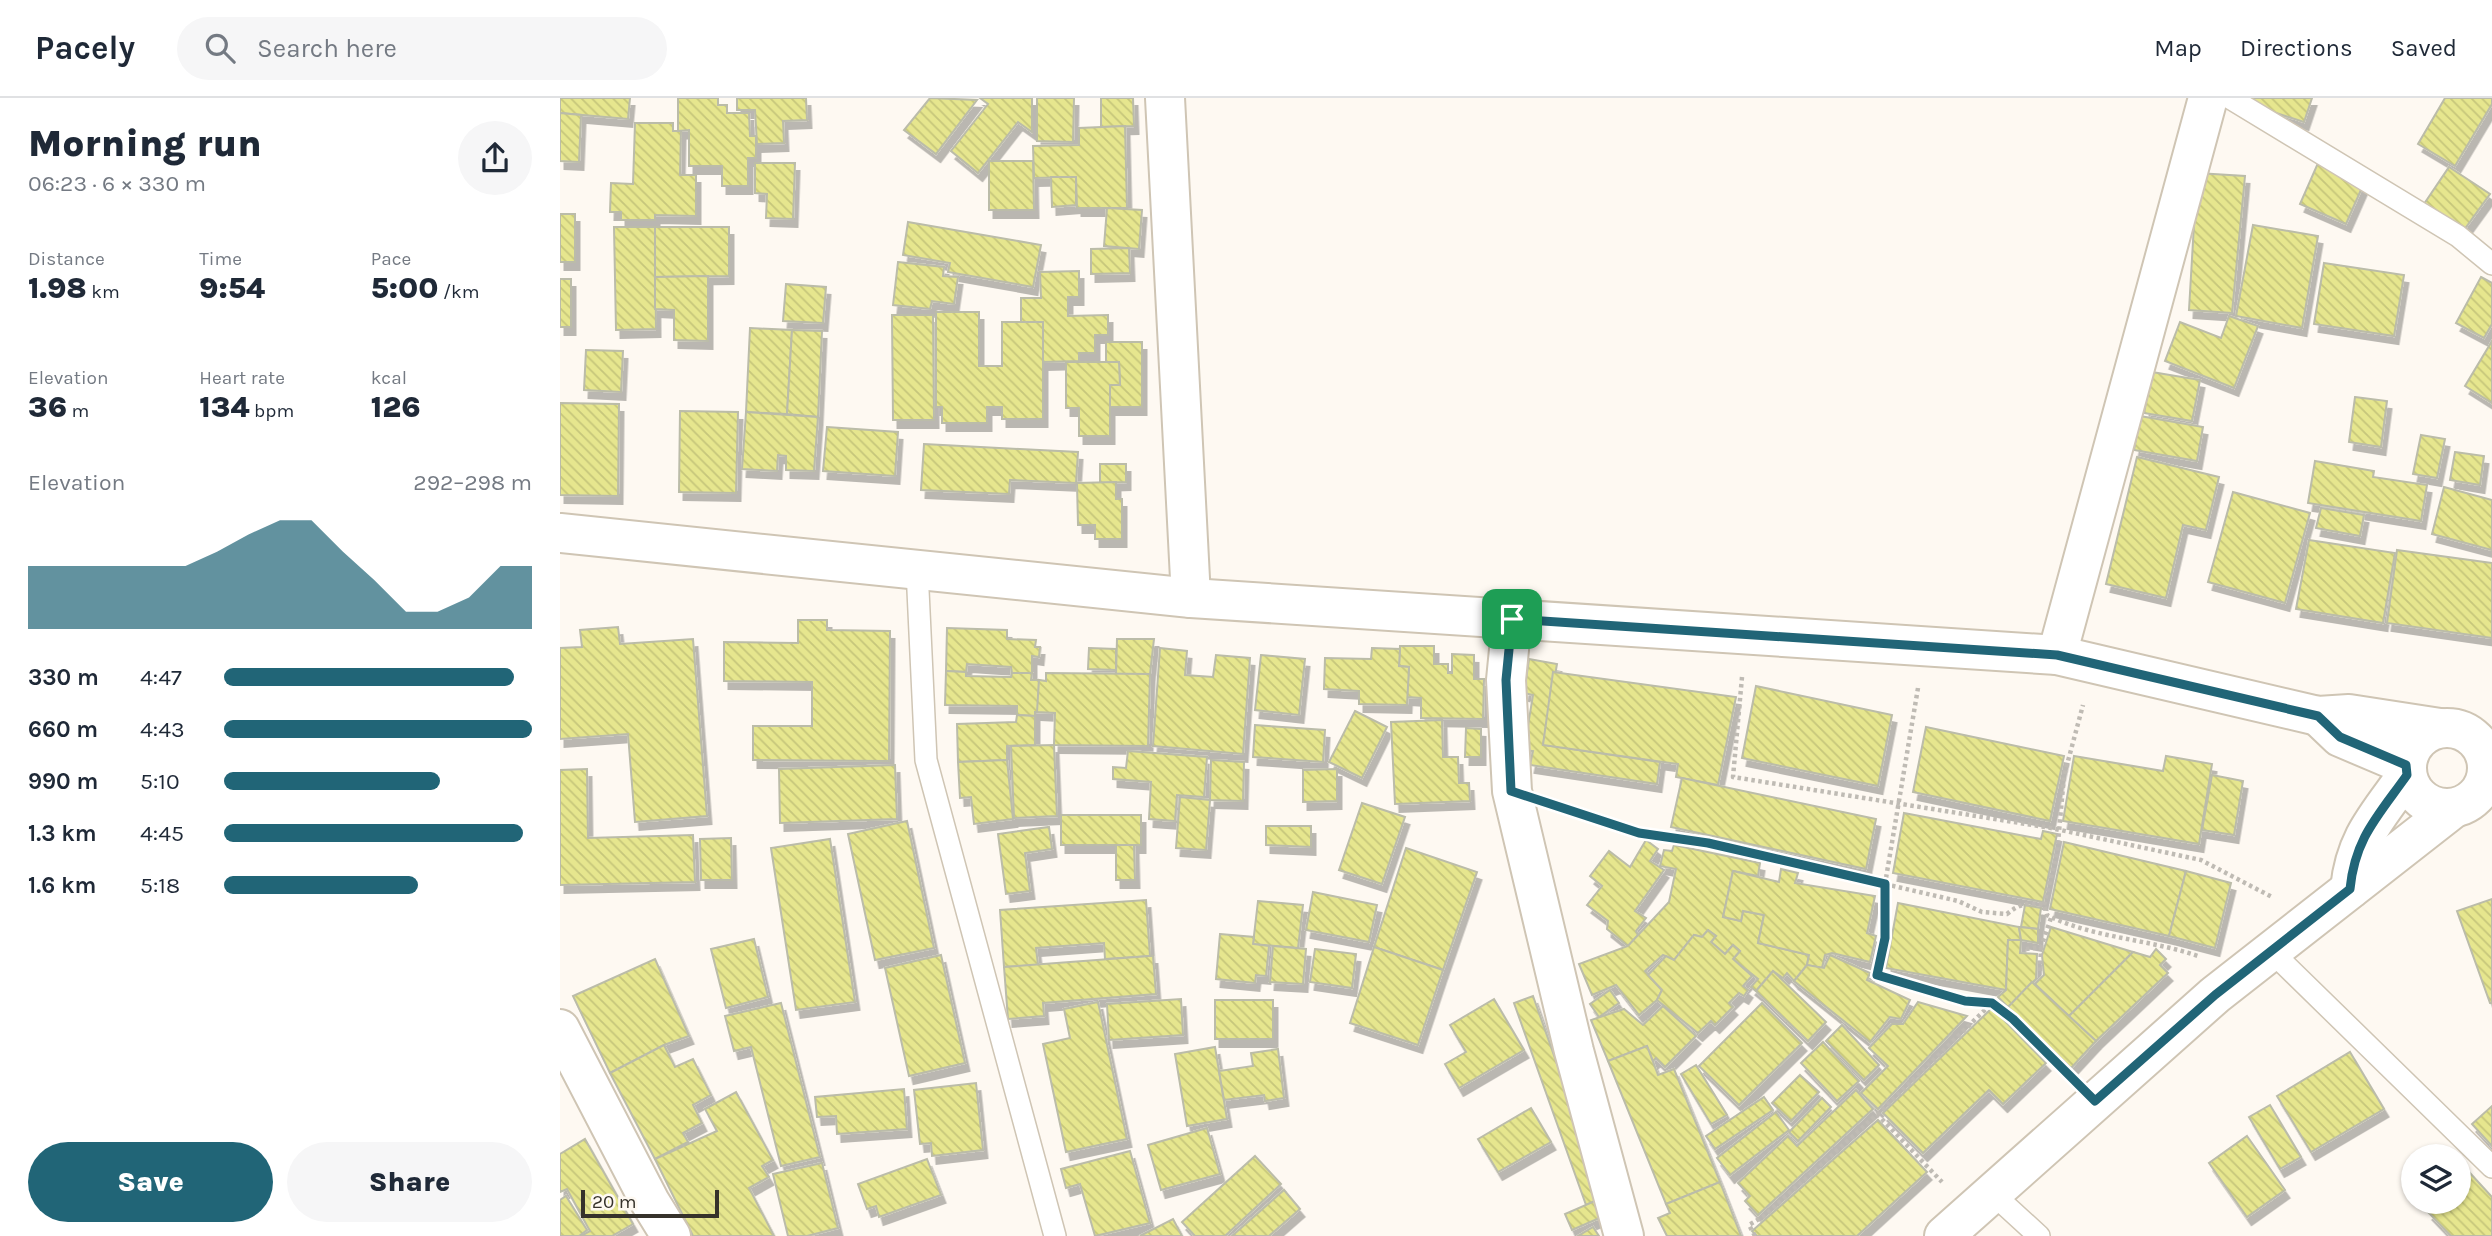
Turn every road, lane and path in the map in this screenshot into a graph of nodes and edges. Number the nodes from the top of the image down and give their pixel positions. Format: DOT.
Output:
graph roads {
  1 [pos="1165,98"];
  2 [pos="2208,98"];
  3 [pos="2230,98"];
  4 [pos="2492,264"];
  5 [pos="560,533"];
  6 [pos="917,569"];
  7 [pos="1191,597"];
  8 [pos="1512,619"];
  9 [pos="1746,635"];
  10 [pos="1925,646"];
  11 [pos="2057,655"];
  12 [pos="2094,664"];
  13 [pos="2318,716"];
  14 [pos="2464,727"];
  15 [pos="2407,770"];
  16 [pos="2488,779"];
  17 [pos="1511,791"];
  18 [pos="1898,803"];
  19 [pos="2454,808"];
  20 [pos="2059,829"];
  21 [pos="1885,884"];
  22 [pos="2350,889"];
  23 [pos="2044,905"];
  24 [pos="2051,918"];
  25 [pos="2314,918"];
  26 [pos="2041,947"];
  27 [pos="2025,949"];
  28 [pos="2258,961"];
  29 [pos="2040,971"];
  30 [pos="1992,1003"];
  31 [pos="560,1028"];
  32 [pos="2095,1101"];
  33 [pos="1877,1114"];
  34 [pos="2492,1167"];
  35 [pos="1969,1214"];
  36 [pos="671,1236"];
  37 [pos="1055,1236"];
  38 [pos="1624,1236"];
  39 [pos="1755,1236"];
  40 [pos="2039,1236"];
  1 -- 7 [label="main road"];
  2 -- 11 [label="main road"];
  3 -- 4 [label="lane"];
  5 -- 6 [label="main road"];
  6 -- 7 [label="main road"];
  6 -- 37 [label="lane"];
  7 -- 8 [label="main road"];
  8 -- 9 [label="main road"];
  8 -- 17 [label="main road"];
  9 -- 10 [label="main road"];
  9 -- 18 [label="path"];
  10 -- 11 [label="main road"];
  10 -- 18 [label="path"];
  11 -- 12 [label="main road"];
  12 -- 13 [label="main road"];
  12 -- 20 [label="path"];
  13 -- 14 [label="main road"];
  13 -- 15 [label="main road"];
  14 -- 15 [label="main road"];
  14 -- 16 [label="main road"];
  15 -- 19 [label="main road"];
  15 -- 22 [label="main road"];
  16 -- 19 [label="main road"];
  17 -- 21 [label="path"];
  17 -- 38 [label="main road"];
  18 -- 20 [label="path"];
  18 -- 21 [label="path"];
  19 -- 22 [label="main road"];
  20 -- 23 [label="path"];
  20 -- 25 [label="path"];
  21 -- 23 [label="path"];
  21 -- 30 [label="path"];
  22 -- 25 [label="main road"];
  23 -- 24 [label="path"];
  24 -- 26 [label="path"];
  24 -- 28 [label="path"];
  25 -- 28 [label="main road"];
  26 -- 27 [label="path"];
  26 -- 29 [label="path"];
  28 -- 32 [label="main road"];
  28 -- 34 [label="lane"];
  30 -- 32 [label="path"];
  30 -- 33 [label="path"];
  31 -- 36 [label="main road"];
  32 -- 35 [label="main road"];
  33 -- 35 [label="path"];
  33 -- 39 [label="path"];
  35 -- 40 [label="lane"];
}
